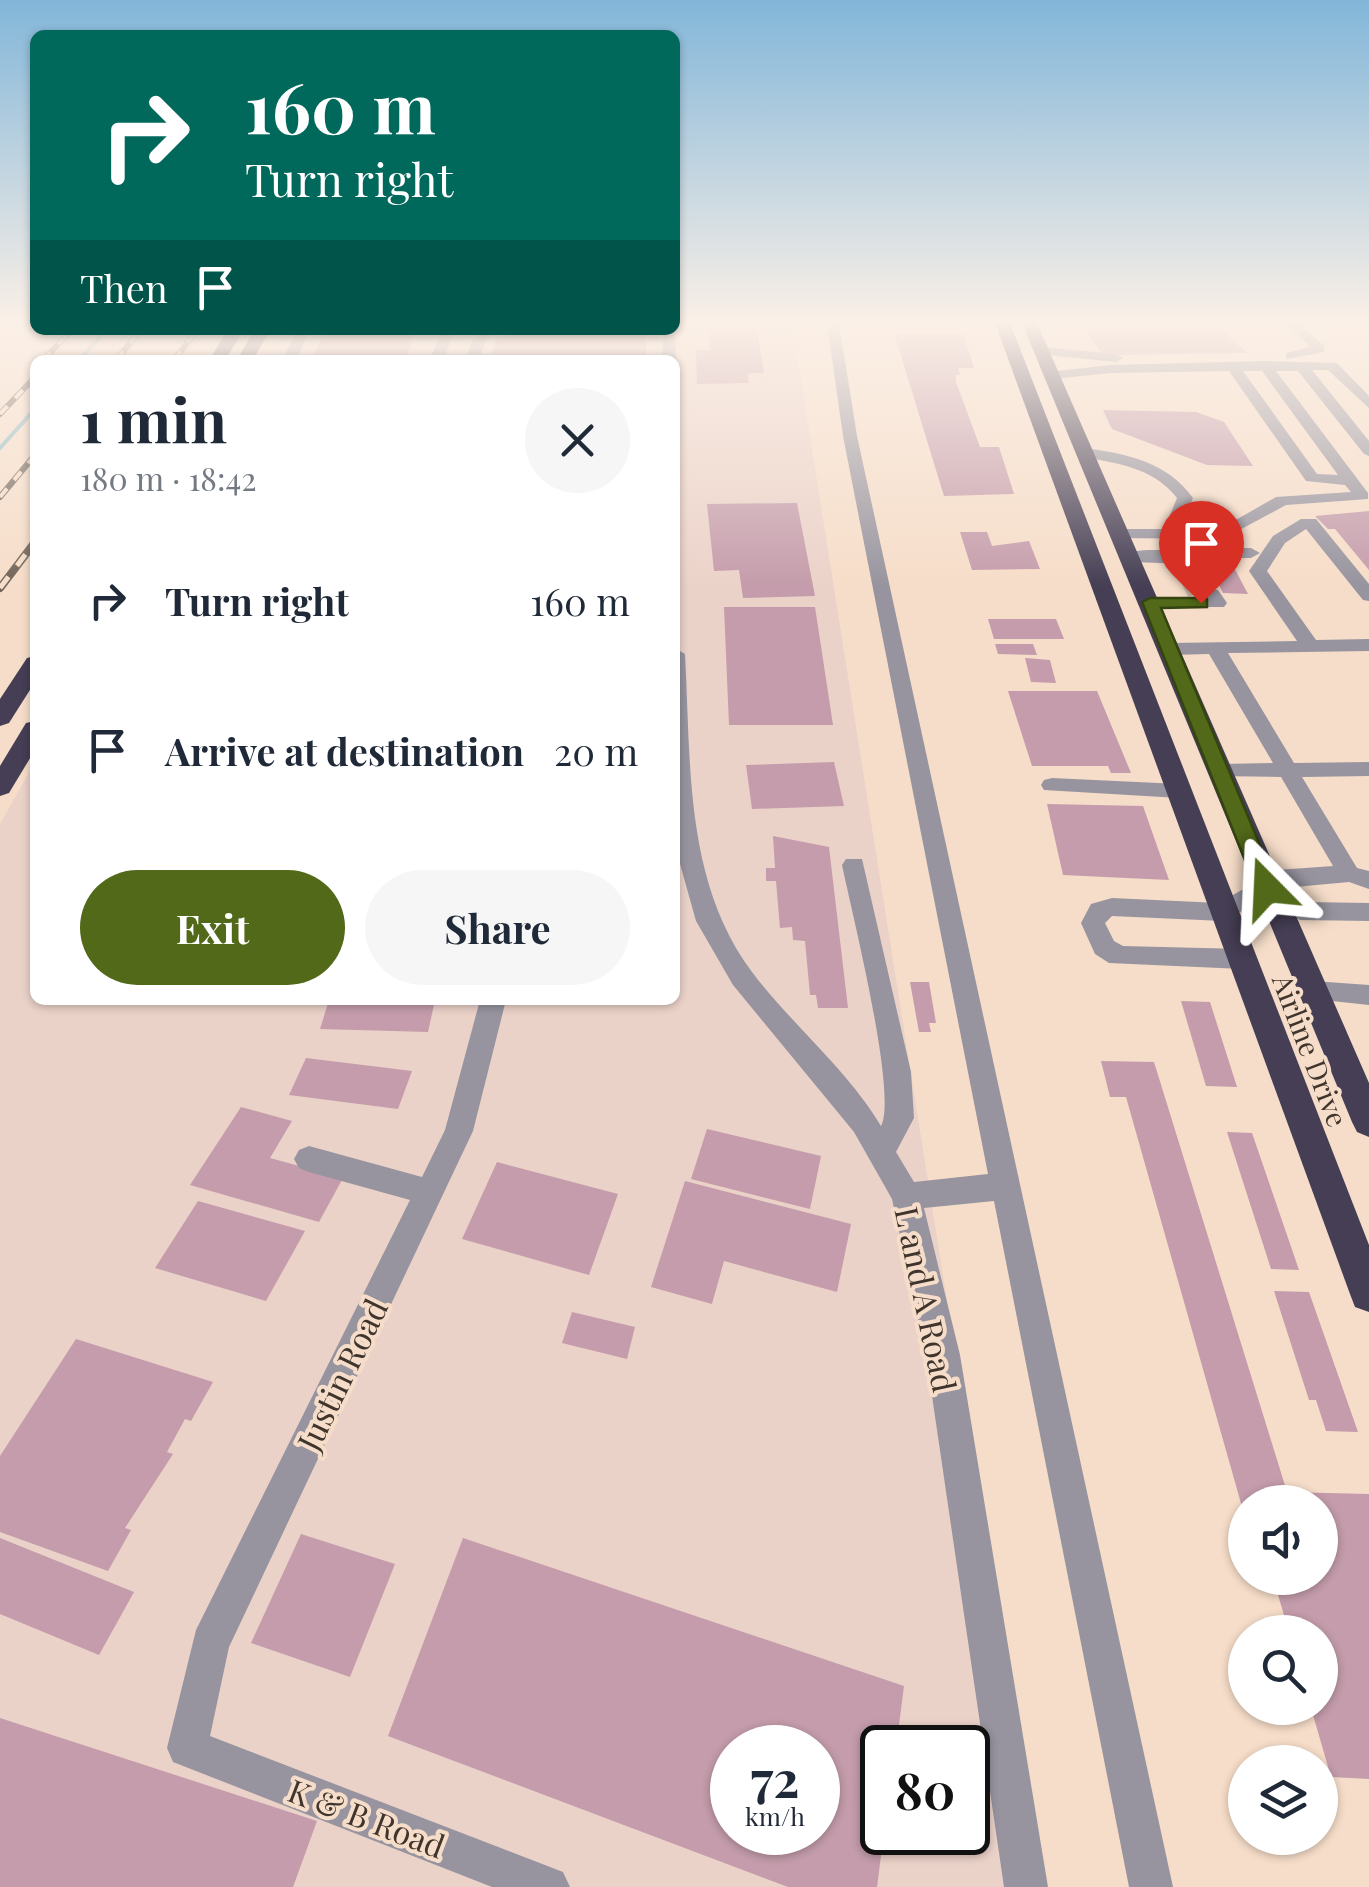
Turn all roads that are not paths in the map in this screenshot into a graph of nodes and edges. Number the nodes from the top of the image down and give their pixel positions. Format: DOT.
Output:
graph roads {
  1 [pos="846,411"];
  2 [pos="1036,411"];
  3 [pos="1068,411"];
  4 [pos="1264,411"];
  5 [pos="1299,411"];
  6 [pos="1340,411"];
  7 [pos="1280,433"];
  8 [pos="1317,434"];
  9 [pos="1369,451"];
  10 [pos="1086,452"];
  11 [pos="1360,486"];
  12 [pos="1369,508"];
  13 [pos="1300,523"];
  14 [pos="1125,544"];
  15 [pos="1252,554"];
  16 [pos="1095,565"];
  17 [pos="1187,580"];
  18 [pos="1369,596"];
  19 [pos="1150,602"];
  20 [pos="1369,645"];
  21 [pos="1310,646"];
  22 [pos="1216,648"];
  23 [pos="1170,649"];
  24 [pos="30,671"];
  25 [pos="0,718"];
  26 [pos="30,737"];
  27 [pos="1369,770"];
  28 [pos="1221,771"];
  29 [pos="1289,771"];
  30 [pos="1052,785"];
  31 [pos="0,787"];
  32 [pos="1179,790"];
  33 [pos="680,840"];
  34 [pos="854,865"];
  35 [pos="1359,877"];
  36 [pos="1267,888"];
  37 [pos="1224,912"];
  38 [pos="1369,912"];
  39 [pos="1242,959"];
  40 [pos="1312,991"];
  41 [pos="1369,995"];
  42 [pos="492,1005"];
  43 [pos="1369,1122"];
  44 [pos="881,1152"];
  45 [pos="309,1159"];
  46 [pos="1005,1186"];
  47 [pos="429,1192"];
  48 [pos="906,1196"];
  49 [pos="1369,1294"];
  50 [pos="187,1748"];
  51 [pos="548,1887"];
  52 [pos="1026,1887"];
  53 [pos="1150,1887"];
  1 -- 46 [label="street"];
  2 -- 16 [label="highway, Airline Drive"];
  3 -- 10 [label="highway, Airline Drive"];
  4 -- 7 [label="street"];
  5 -- 8 [label="street"];
  6 -- 9 [label="street"];
  7 -- 8 [label="street"];
  7 -- 11 [label="street"];
  8 -- 11 [label="street"];
  10 -- 14 [label="highway, Airline Drive"];
  10 -- 14 [label="street"];
  11 -- 14 [label="street"];
  12 -- 13 [label="street"];
  13 -- 18 [label="street"];
  13 -- 21 [label="street"];
  14 -- 16 [label="highway"];
  14 -- 17 [label="street"];
  14 -- 19 [label="highway, Airline Drive"];
  15 -- 17 [label="street"];
  16 -- 32 [label="highway, Airline Drive"];
  17 -- 19 [label="street"];
  19 -- 23 [label="highway, Airline Drive"];
  20 -- 21 [label="street"];
  21 -- 22 [label="street"];
  22 -- 23 [label="street"];
  22 -- 29 [label="street"];
  23 -- 28 [label="highway, Airline Drive"];
  24 -- 25 [label="highway"];
  26 -- 31 [label="highway"];
  27 -- 29 [label="street"];
  28 -- 29 [label="street"];
  28 -- 36 [label="highway, Airline Drive"];
  29 -- 35 [label="street"];
  30 -- 32 [label="street"];
  32 -- 37 [label="highway, Airline Drive"];
  33 -- 44 [label="street, L and A Road"];
  34 -- 44 [label="street"];
  35 -- 36 [label="street"];
  36 -- 37 [label="street"];
  36 -- 38 [label="street"];
  36 -- 40 [label="highway, Airline Drive"];
  37 -- 39 [label="highway, Airline Drive"];
  37 -- 39 [label="street"];
  39 -- 49 [label="highway, Airline Drive"];
  40 -- 41 [label="street"];
  40 -- 43 [label="highway, Airline Drive"];
  42 -- 47 [label="street, Justin Road"];
  44 -- 48 [label="street, L and A Road"];
  45 -- 47 [label="street"];
  46 -- 48 [label="street"];
  46 -- 53 [label="street"];
  47 -- 50 [label="street, Justin Road"];
  48 -- 52 [label="street, L and A Road"];
  50 -- 51 [label="street, K & B Road"];
}
